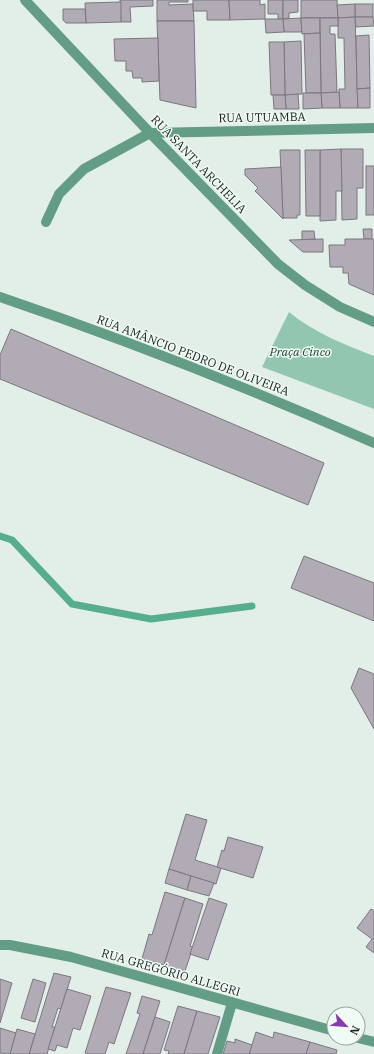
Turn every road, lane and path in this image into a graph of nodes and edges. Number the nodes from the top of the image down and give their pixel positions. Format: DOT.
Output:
graph roads {
  1 [pos="25,0"];
  2 [pos="374,128"];
  3 [pos="150,133"];
  4 [pos="46,222"];
  5 [pos="0,297"];
  6 [pos="374,322"];
  7 [pos="374,443"];
  8 [pos="0,945"];
  9 [pos="232,1003"];
  10 [pos="326,1029"];
  11 [pos="217,1054"];
  1 -- 3 [label="street, RUA SANTA ARCHELIA"];
  2 -- 3 [label="street, RUA UTUAMBA"];
  3 -- 4 [label="street"];
  3 -- 6 [label="street, RUA SANTA ARCHELIA"];
  5 -- 7 [label="street, RUA AMÂNCIO PEDRO DE OLIVEIRA"];
  8 -- 9 [label="street, RUA GREGÓRIO ALLEGRI"];
  9 -- 10 [label="street, RUA GREGÓRIO ALLEGRI"];
  9 -- 11 [label="street"];
}
